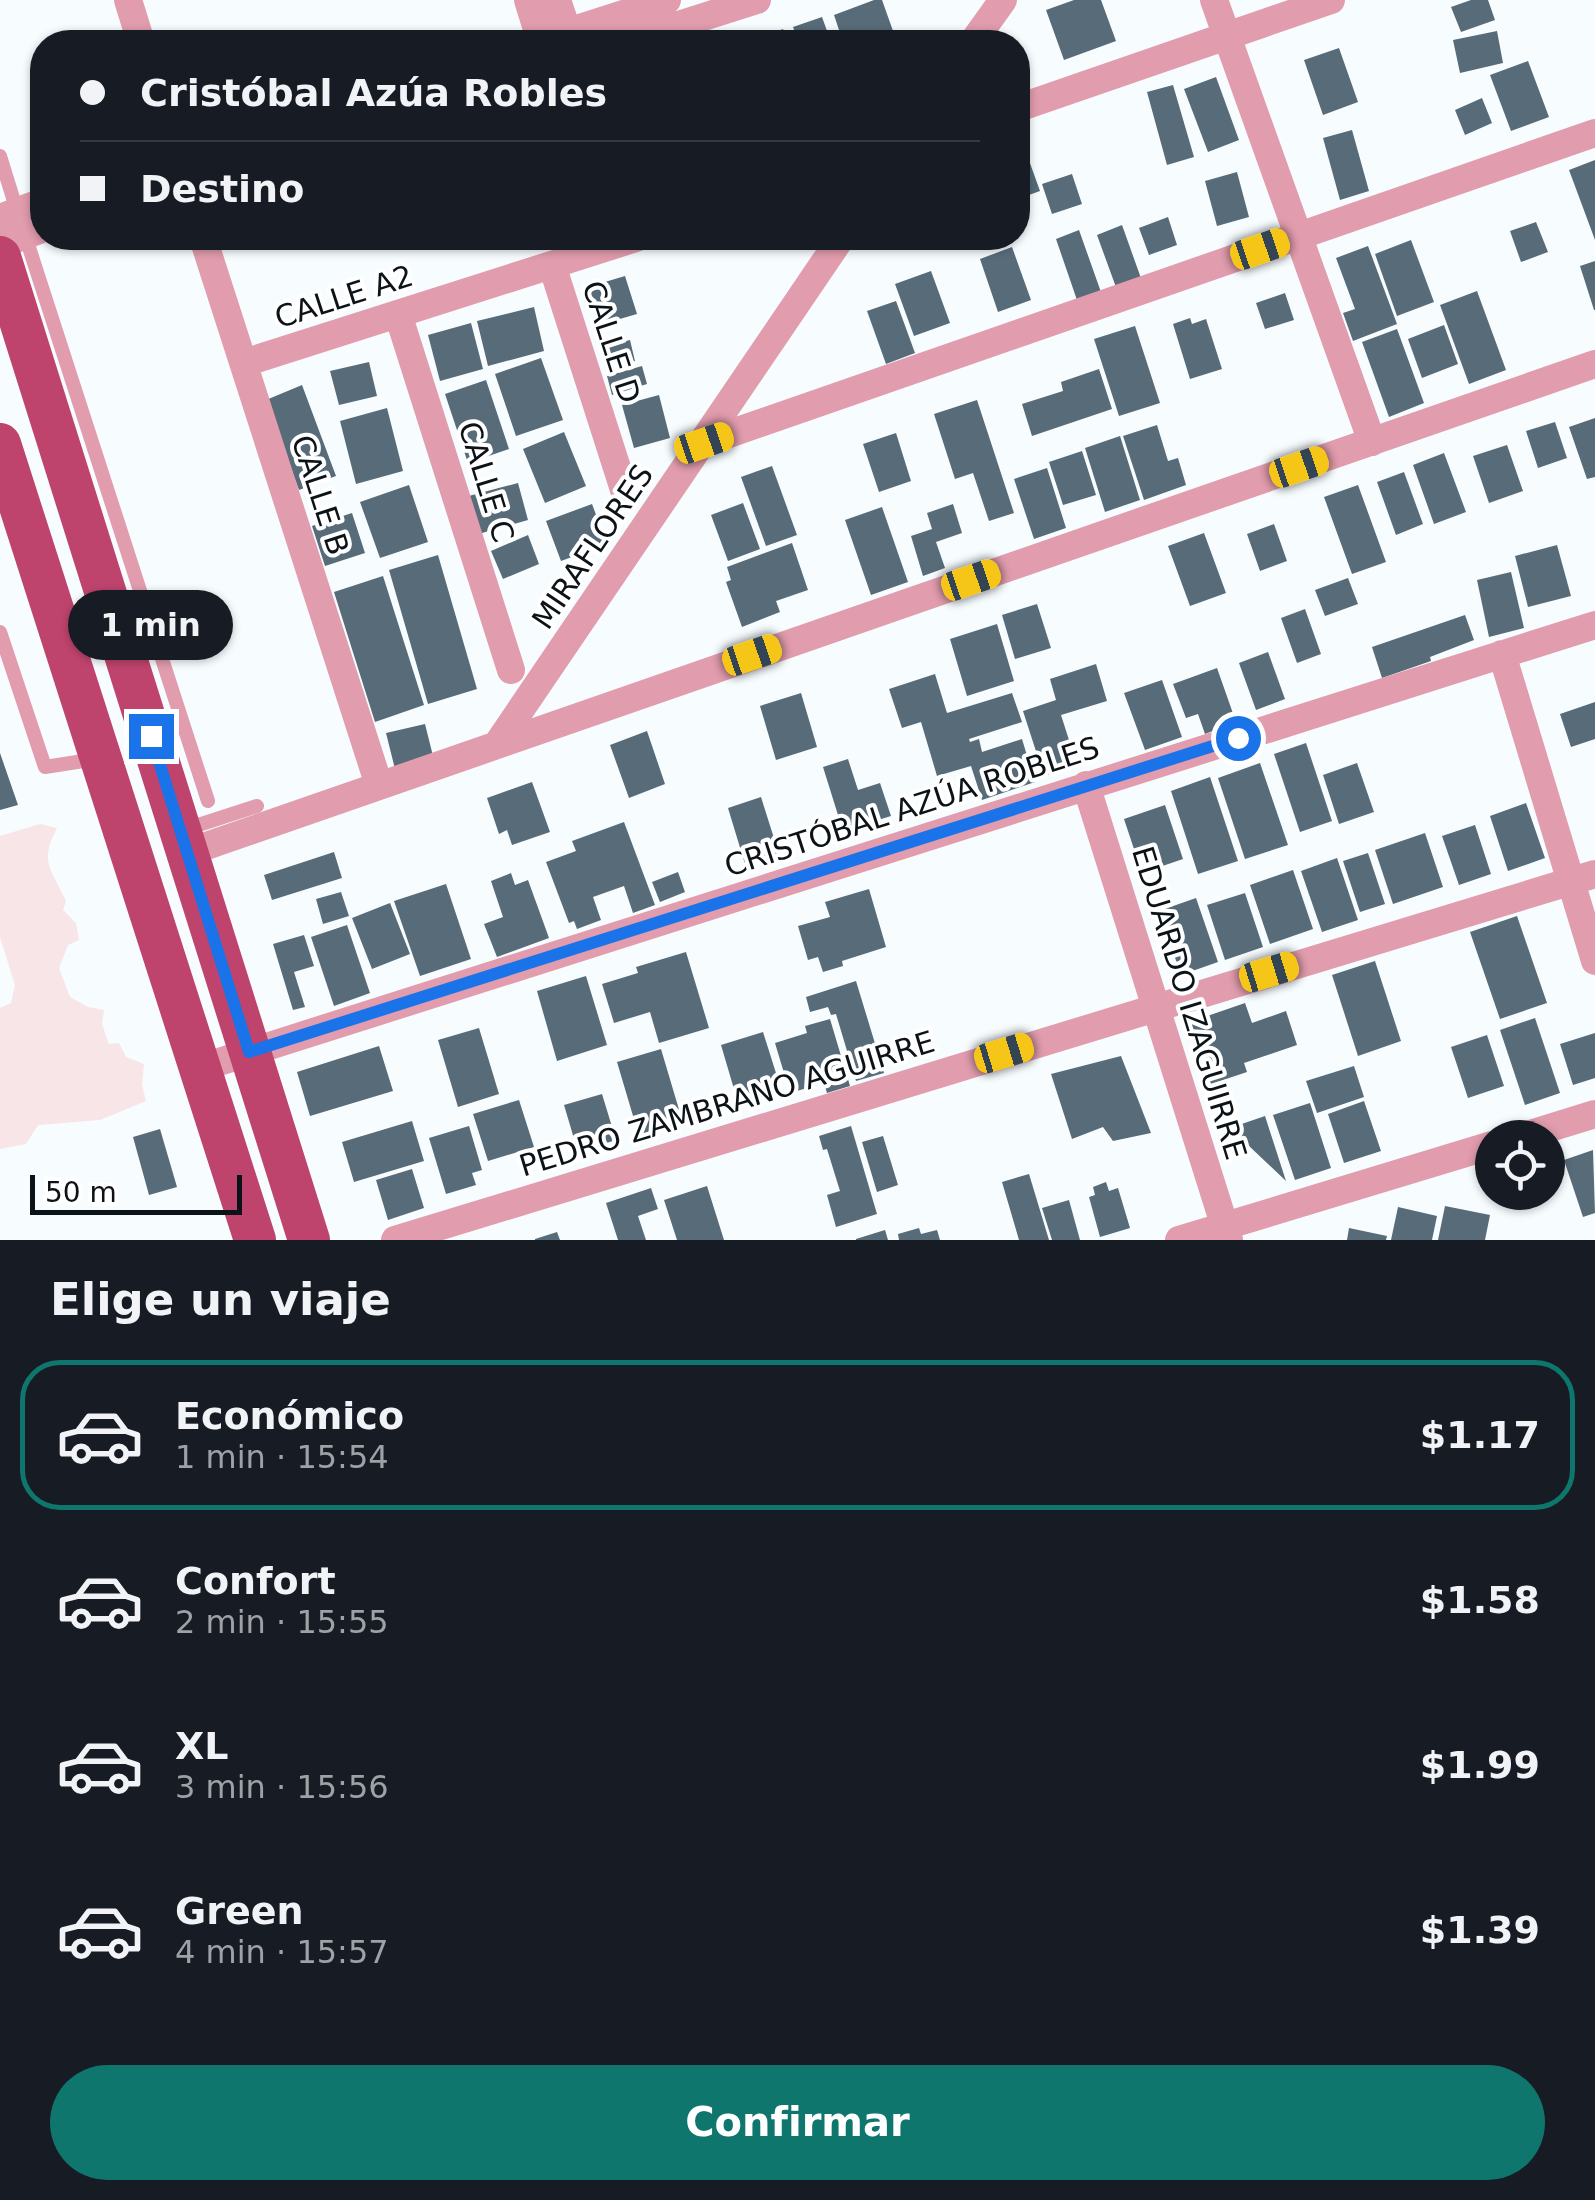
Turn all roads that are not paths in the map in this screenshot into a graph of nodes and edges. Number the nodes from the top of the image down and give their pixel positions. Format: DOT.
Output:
graph roads {
  1 [pos="128,0"];
  2 [pos="528,0"];
  3 [pos="558,0"];
  4 [pos="667,0"];
  5 [pos="758,0"];
  6 [pos="1003,0"];
  7 [pos="1214,0"];
  8 [pos="1331,0"];
  9 [pos="137,30"];
  10 [pos="545,30"];
  11 [pos="553,30"];
  12 [pos="580,30"];
  13 [pos="663,30"];
  14 [pos="982,30"];
  15 [pos="1227,36"];
  16 [pos="1030,104"];
  17 [pos="1595,133"];
  18 [pos="1,160"];
  19 [pos="18,228"];
  20 [pos="1298,236"];
  21 [pos="207,250"];
  22 [pos="593,250"];
  23 [pos="833,250"];
  24 [pos="552,265"];
  25 [pos="398,314"];
  26 [pos="244,363"];
  27 [pos="1595,364"];
  28 [pos="1372,442"];
  29 [pos="704,443"];
  30 [pos="0,444"];
  31 [pos="626,496"];
  32 [pos="1595,625"];
  33 [pos="0,632"];
  34 [pos="1502,654"];
  35 [pos="511,670"];
  36 [pos="498,743"];
  37 [pos="102,758"];
  38 [pos="375,774"];
  39 [pos="1086,785"];
  40 [pos="257,806"];
  41 [pos="191,829"];
  42 [pos="1583,877"];
  43 [pos="1595,961"];
  44 [pos="1156,1006"];
  45 [pos="249,1052"];
  46 [pos="200,1068"];
  47 [pos="1595,1114"];
  48 [pos="1565,1123"];
  49 [pos="1475,1151"];
  50 [pos="1227,1233"];
  51 [pos="254,1240"];
  52 [pos="310,1240"];
  53 [pos="395,1240"];
  54 [pos="1179,1240"];
  1 -- 9 [label="street"];
  2 -- 10 [label="street"];
  3 -- 11 [label="street"];
  4 -- 12 [label="street"];
  5 -- 13 [label="street"];
  6 -- 14 [label="street"];
  7 -- 15 [label="street"];
  8 -- 15 [label="street"];
  15 -- 16 [label="street"];
  15 -- 20 [label="street"];
  17 -- 20 [label="street"];
  18 -- 19 [label="lane"];
  19 -- 41 [label="main road"];
  20 -- 28 [label="street"];
  20 -- 29 [label="street"];
  21 -- 26 [label="street, CALLE B"];
  22 -- 24 [label="street, CALLE A2"];
  23 -- 29 [label="street, MIRAFLORES"];
  24 -- 25 [label="street, CALLE A2"];
  24 -- 31 [label="street, CALLE D"];
  25 -- 26 [label="street, CALLE A2"];
  25 -- 35 [label="street, CALLE C"];
  26 -- 38 [label="street, CALLE B"];
  27 -- 28 [label="street"];
  28 -- 36 [label="street"];
  29 -- 36 [label="street, MIRAFLORES"];
  30 -- 37 [label="main road"];
  32 -- 34 [label="street, CRISTÓBAL AZÚA ROBLES"];
  33 -- 37 [label="lane"];
  34 -- 39 [label="street, CRISTÓBAL AZÚA ROBLES"];
  34 -- 42 [label="street"];
  36 -- 41 [label="street"];
  37 -- 46 [label="main road"];
  39 -- 44 [label="street, EDUARDO IZAGUIRRE"];
  39 -- 45 [label="street, CRISTÓBAL AZÚA ROBLES"];
  40 -- 41 [label="lane"];
  41 -- 45 [label="main road"];
  42 -- 43 [label="street"];
  42 -- 44 [label="street, PEDRO ZAMBRANO AGUIRRE"];
  44 -- 50 [label="street, EDUARDO IZAGUIRRE"];
  44 -- 53 [label="street, PEDRO ZAMBRANO AGUIRRE"];
  45 -- 46 [label="street, CRISTÓBAL AZÚA ROBLES"];
  45 -- 52 [label="main road"];
  46 -- 51 [label="main road"];
  47 -- 48 [label="street"];
  49 -- 50 [label="street"];
  50 -- 54 [label="street"];
}
